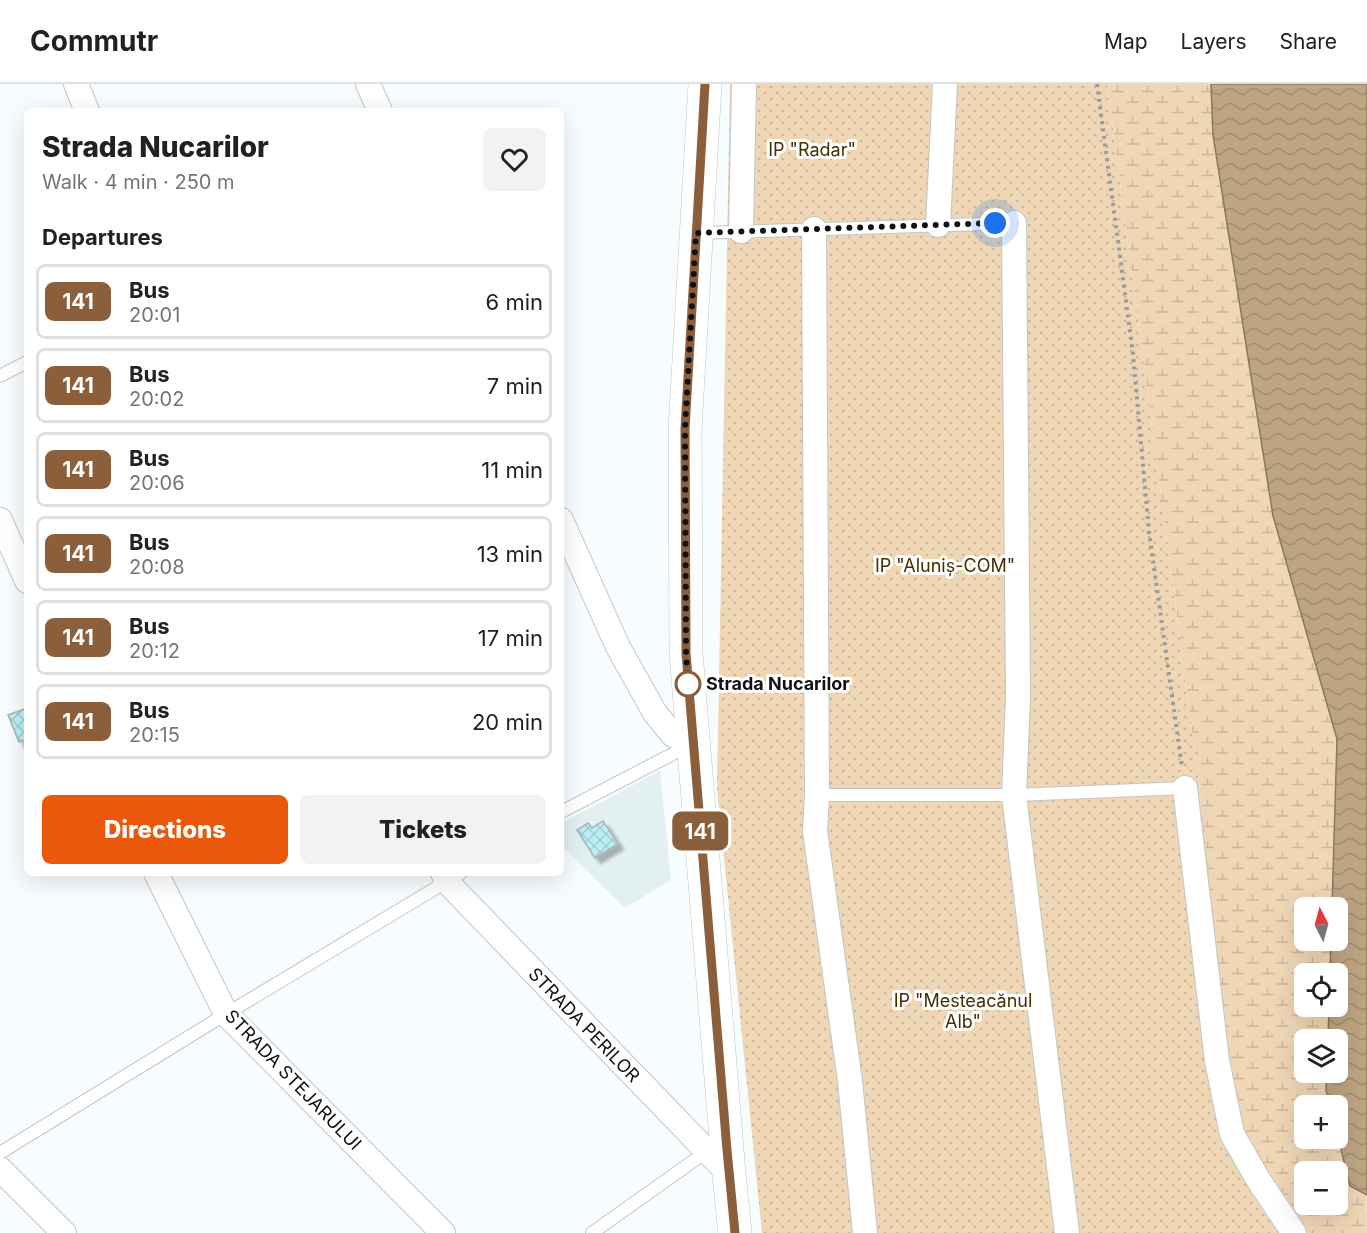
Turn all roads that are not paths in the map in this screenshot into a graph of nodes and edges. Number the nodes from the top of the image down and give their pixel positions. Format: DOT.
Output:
graph roads {
  1 [pos="76,84"];
  2 [pos="368,84"];
  3 [pos="705,84"];
  4 [pos="744,84"];
  5 [pos="945,84"];
  6 [pos="86,108"];
  7 [pos="379,108"];
  8 [pos="1014,223"];
  9 [pos="938,225"];
  10 [pos="813,229"];
  11 [pos="741,231"];
  12 [pos="696,233"];
  13 [pos="24,364"];
  14 [pos="0,376"];
  15 [pos="0,520"];
  16 [pos="564,527"];
  17 [pos="24,574"];
  18 [pos="692,744"];
  19 [pos="1185,788"];
  20 [pos="817,795"];
  21 [pos="1014,795"];
  22 [pos="564,810"];
  23 [pos="157,876"];
  24 [pos="450,876"];
  25 [pos="226,1014"];
  26 [pos="0,1153"];
  27 [pos="718,1163"];
  28 [pos="0,1169"];
  29 [pos="63,1233"];
  30 [pos="443,1233"];
  31 [pos="592,1233"];
  32 [pos="735,1233"];
  33 [pos="865,1233"];
  34 [pos="1067,1233"];
  35 [pos="1294,1233"];
  1 -- 6 [label="street"];
  2 -- 7 [label="street"];
  3 -- 12 [label="main road"];
  4 -- 11 [label="street"];
  5 -- 9 [label="street"];
  8 -- 9 [label="lane"];
  8 -- 21 [label="street"];
  9 -- 10 [label="lane"];
  10 -- 11 [label="lane"];
  10 -- 20 [label="street"];
  11 -- 12 [label="lane"];
  12 -- 18 [label="main road"];
  13 -- 14 [label="lane"];
  15 -- 17 [label="street"];
  16 -- 18 [label="street"];
  18 -- 22 [label="lane"];
  18 -- 27 [label="main road"];
  19 -- 21 [label="lane"];
  19 -- 35 [label="street"];
  20 -- 21 [label="lane"];
  20 -- 33 [label="street"];
  21 -- 34 [label="street"];
  23 -- 25 [label="street, STRADA STEJARULUI"];
  24 -- 25 [label="lane"];
  24 -- 27 [label="street, STRADA PERILOR"];
  25 -- 26 [label="lane"];
  25 -- 30 [label="street, STRADA STEJARULUI"];
  27 -- 31 [label="lane"];
  27 -- 32 [label="main road"];
  28 -- 29 [label="street"];
}
